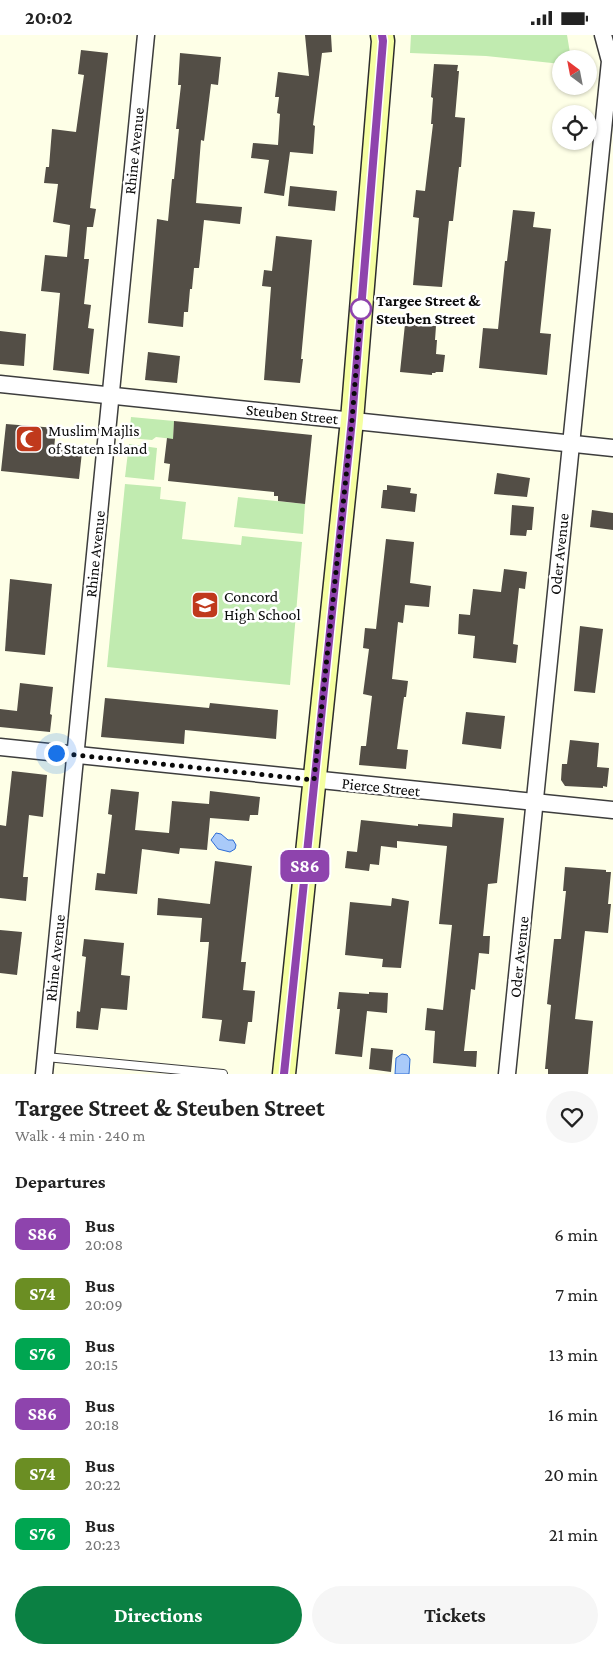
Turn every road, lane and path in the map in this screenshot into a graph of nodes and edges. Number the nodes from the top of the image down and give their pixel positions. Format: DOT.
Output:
graph roads {
  1 [pos="146,35"];
  2 [pos="382,35"];
  3 [pos="603,35"];
  4 [pos="608,128"];
  5 [pos="0,384"];
  6 [pos="110,395"];
  7 [pos="352,420"];
  8 [pos="570,444"];
  9 [pos="613,448"];
  10 [pos="0,747"];
  11 [pos="75,755"];
  12 [pos="314,780"];
  13 [pos="535,803"];
  14 [pos="613,810"];
  15 [pos="46,1057"];
  16 [pos="212,1073"];
  17 [pos="44,1074"];
  18 [pos="223,1074"];
  19 [pos="284,1074"];
  20 [pos="507,1074"];
  1 -- 6 [label="street, Rhine Avenue"];
  2 -- 7 [label="main road"];
  3 -- 4 [label="street, Oder Avenue"];
  4 -- 8 [label="street, Oder Avenue"];
  5 -- 6 [label="street, Steuben Street"];
  6 -- 7 [label="street, Steuben Street"];
  6 -- 11 [label="street, Rhine Avenue"];
  7 -- 8 [label="street, Steuben Street"];
  7 -- 12 [label="main road"];
  8 -- 9 [label="street, Steuben Street"];
  8 -- 13 [label="street, Oder Avenue"];
  10 -- 11 [label="street, Pierce Street"];
  11 -- 12 [label="street, Pierce Street"];
  11 -- 15 [label="street, Rhine Avenue"];
  12 -- 13 [label="street, Pierce Street"];
  12 -- 19 [label="main road"];
  13 -- 14 [label="street, Pierce Street"];
  13 -- 20 [label="street, Oder Avenue"];
  15 -- 16 [label="lane"];
  15 -- 17 [label="street, Rhine Avenue"];
  16 -- 18 [label="lane"];
}
